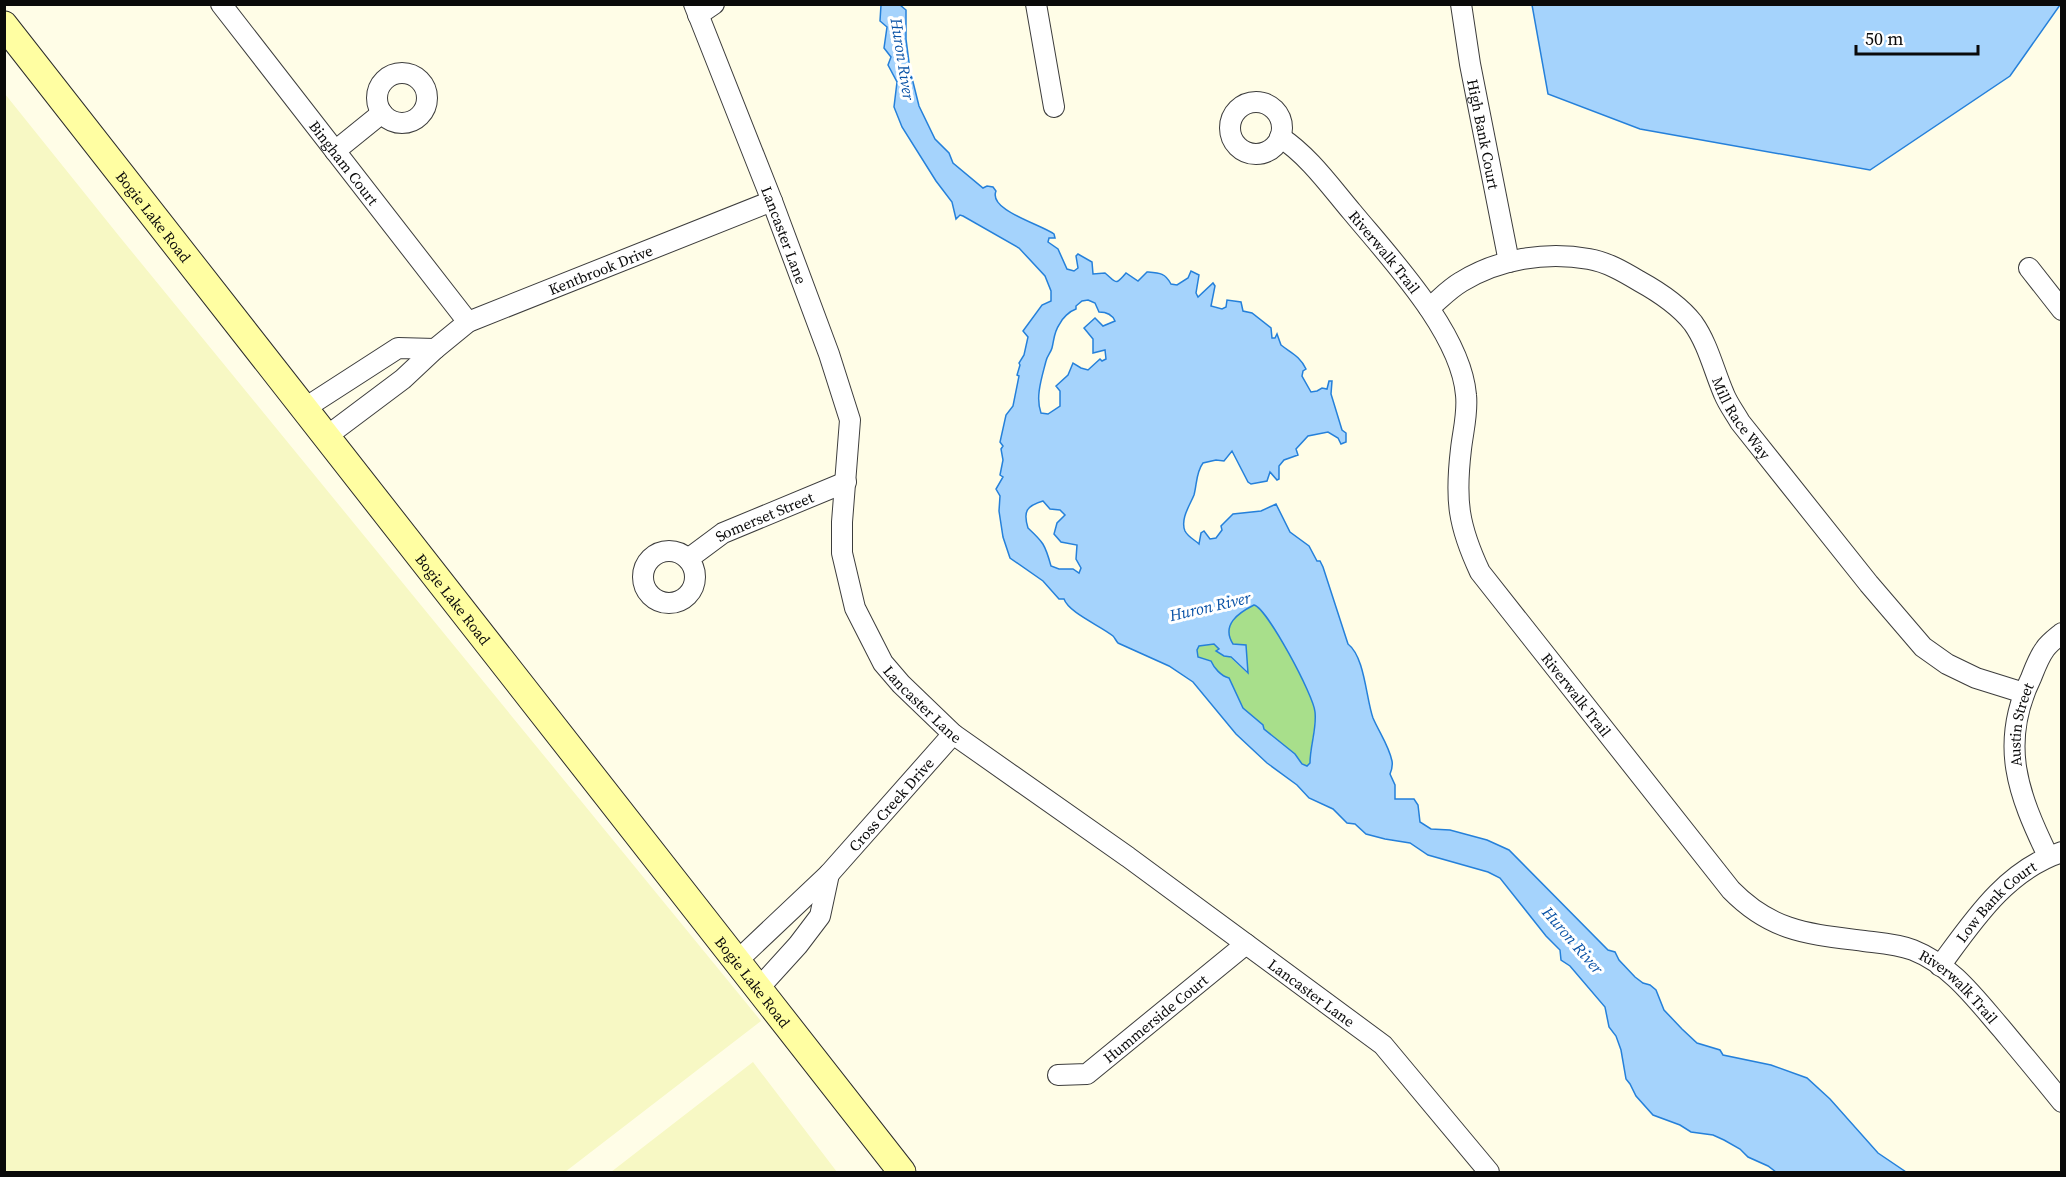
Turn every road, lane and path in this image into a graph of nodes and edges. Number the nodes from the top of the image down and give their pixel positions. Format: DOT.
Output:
graph roads {
  1 [pos="221,4"];
  2 [pos="1461,4"];
  3 [pos="1038,6"];
  4 [pos="702,8"];
  5 [pos="4,25"];
  6 [pos="1053,107"];
  7 [pos="382,113"];
  8 [pos="1280,137"];
  9 [pos="335,151"];
  10 [pos="772,201"];
  11 [pos="1509,262"];
  12 [pos="2029,268"];
  13 [pos="1429,308"];
  14 [pos="2061,310"];
  15 [pos="468,322"];
  16 [pos="435,349"];
  17 [pos="305,408"];
  18 [pos="327,436"];
  19 [pos="846,482"];
  20 [pos="688,559"];
  21 [pos="2061,633"];
  22 [pos="2024,693"];
  23 [pos="953,734"];
  24 [pos="2055,854"];
  25 [pos="829,874"];
  26 [pos="1246,944"];
  27 [pos="737,961"];
  28 [pos="1940,966"];
  29 [pos="758,989"];
  30 [pos="1058,1075"];
  31 [pos="2061,1102"];
  32 [pos="902,1173"];
  33 [pos="1489,1173"];
  1 -- 9 [label="street, Bingham Court"];
  2 -- 11 [label="street, High Bank Court"];
  3 -- 6 [label="street"];
  4 -- 10 [label="street, Lancaster Lane"];
  5 -- 17 [label="main road, Bogie Lake Road"];
  7 -- 9 [label="street"];
  8 -- 13 [label="street, Riverwalk Trail"];
  9 -- 15 [label="street, Bingham Court"];
  10 -- 15 [label="street, Kentbrook Drive"];
  10 -- 19 [label="street, Lancaster Lane"];
  11 -- 13 [label="street, Mill Race Way"];
  11 -- 22 [label="street, Mill Race Way"];
  12 -- 14 [label="street"];
  13 -- 28 [label="street, Riverwalk Trail"];
  15 -- 16 [label="street, Kentbrook Drive"];
  16 -- 17 [label="street"];
  16 -- 18 [label="street, Kentbrook Drive"];
  17 -- 18 [label="main road, Bogie Lake Road"];
  18 -- 27 [label="main road, Bogie Lake Road"];
  19 -- 20 [label="street, Somerset Street"];
  19 -- 23 [label="street, Lancaster Lane"];
  21 -- 22 [label="street, Austin Street"];
  22 -- 24 [label="street, Austin Street"];
  23 -- 25 [label="street, Cross Creek Drive"];
  23 -- 26 [label="street, Lancaster Lane"];
  24 -- 28 [label="street, Low Bank Court"];
  25 -- 27 [label="street, Cross Creek Drive"];
  25 -- 29 [label="street, Cross Creek Drive"];
  26 -- 30 [label="street, Hummerside Court"];
  26 -- 33 [label="street, Lancaster Lane"];
  27 -- 29 [label="main road, Bogie Lake Road"];
  28 -- 31 [label="street, Riverwalk Trail"];
  29 -- 32 [label="main road, Bogie Lake Road"];
}
